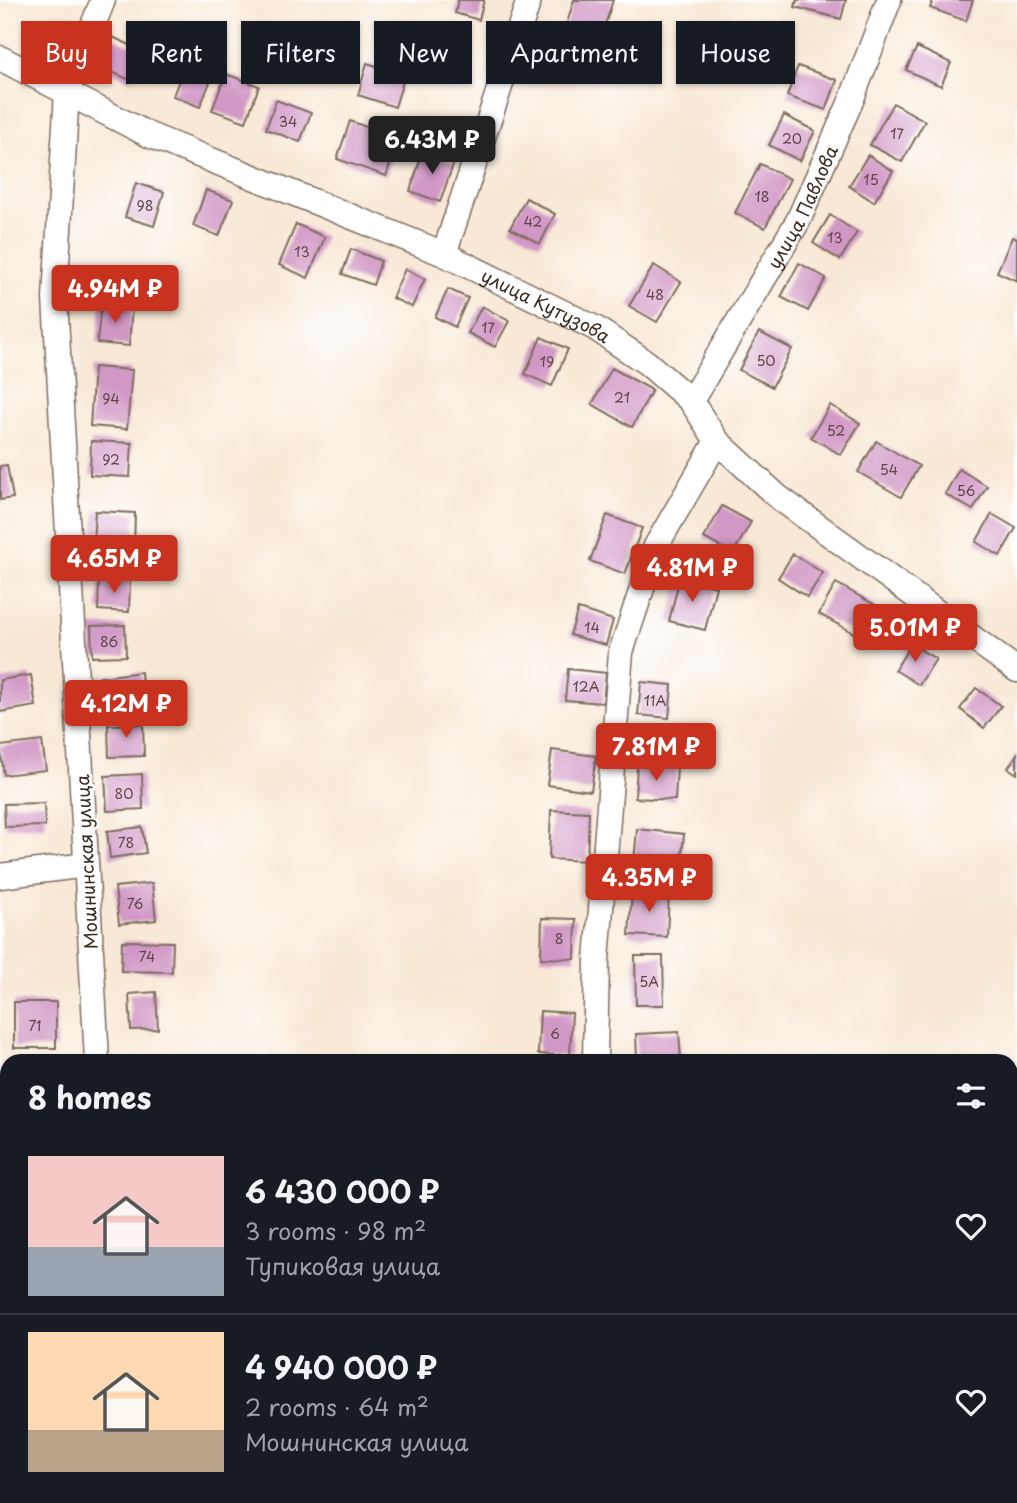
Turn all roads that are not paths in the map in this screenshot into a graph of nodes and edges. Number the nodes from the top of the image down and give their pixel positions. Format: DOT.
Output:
graph roads {
  1 [pos="103,0"];
  2 [pos="529,0"];
  3 [pos="890,0"];
  4 [pos="0,58"];
  5 [pos="67,91"];
  6 [pos="443,254"];
  7 [pos="691,401"];
  8 [pos="717,441"];
  9 [pos="1017,670"];
  10 [pos="86,865"];
  11 [pos="0,876"];
  12 [pos="97,1054"];
  13 [pos="596,1054"];
  1 -- 5 [label="street, Мошнинская улица"];
  2 -- 6 [label="street"];
  3 -- 7 [label="street, улица Павлова"];
  4 -- 5 [label="street, улица Кутузова"];
  5 -- 6 [label="street, улица Кутузова"];
  5 -- 10 [label="street, Мошнинская улица"];
  6 -- 7 [label="street, улица Кутузова"];
  7 -- 8 [label="street, улица Кутузова"];
  8 -- 9 [label="street, улица Кутузова"];
  8 -- 13 [label="street"];
  10 -- 11 [label="street"];
  10 -- 12 [label="street, Мошнинская улица"];
}
